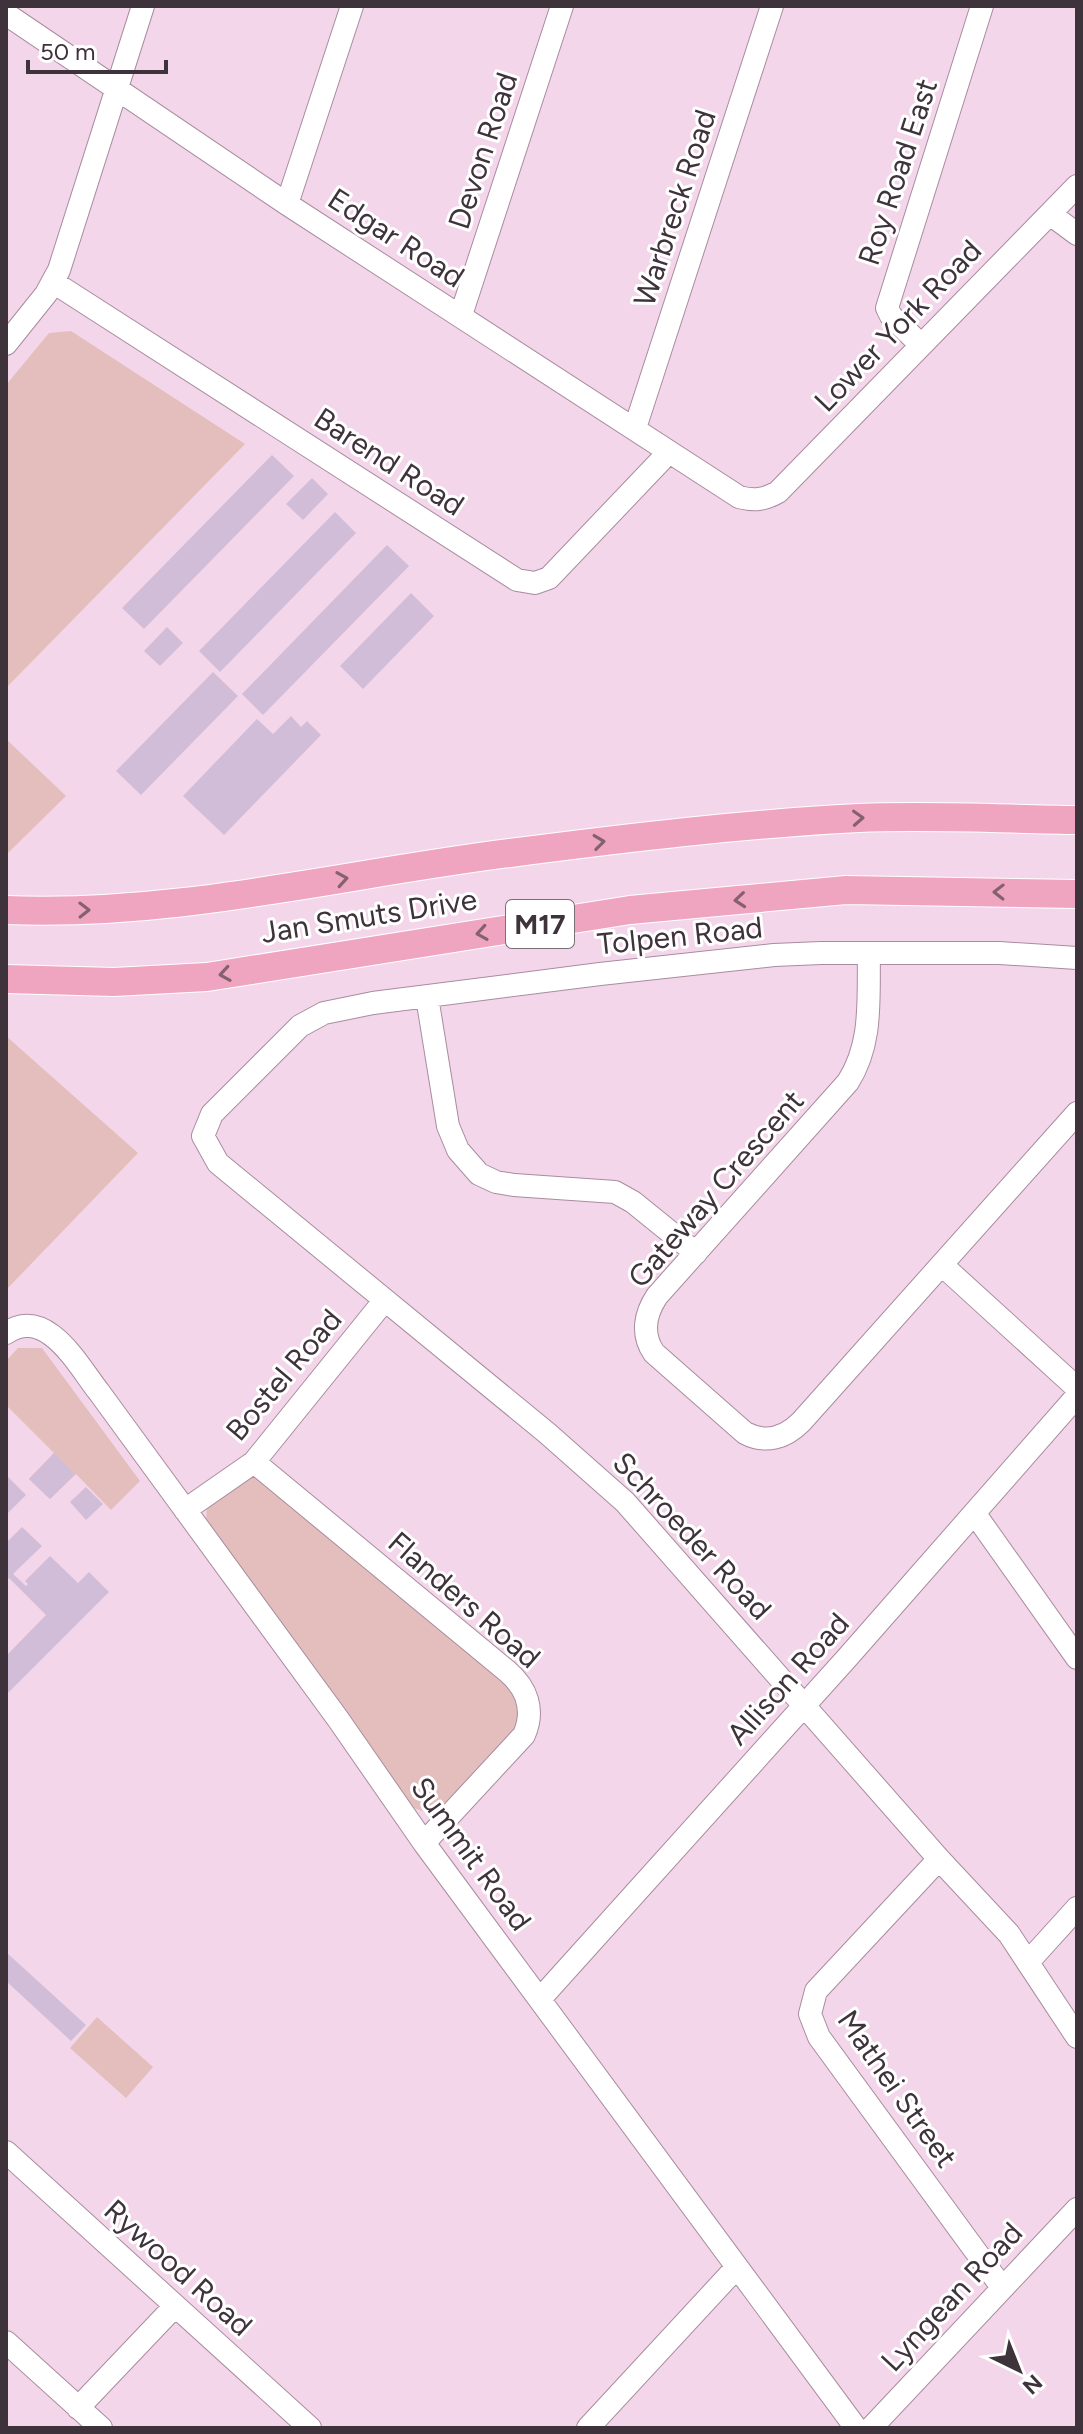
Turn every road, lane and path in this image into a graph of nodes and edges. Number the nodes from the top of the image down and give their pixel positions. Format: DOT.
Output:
graph roads {
  1 [pos="143,6"];
  2 [pos="352,6"];
  3 [pos="562,6"];
  4 [pos="772,6"];
  5 [pos="982,6"];
  6 [pos="6,14"];
  7 [pos="117,89"];
  8 [pos="1077,186"];
  9 [pos="287,204"];
  10 [pos="1050,214"];
  11 [pos="1077,234"];
  12 [pos="53,282"];
  13 [pos="461,315"];
  14 [pos="6,344"];
  15 [pos="921,345"];
  16 [pos="635,428"];
  17 [pos="669,452"];
  18 [pos="758,500"];
  19 [pos="1077,820"];
  20 [pos="1077,894"];
  21 [pos="6,910"];
  22 [pos="869,953"];
  23 [pos="1077,958"];
  24 [pos="6,979"];
  25 [pos="427,997"];
  26 [pos="1077,1113"];
  27 [pos="203,1136"];
  28 [pos="696,1253"];
  29 [pos="942,1265"];
  30 [pos="384,1301"];
  31 [pos="6,1333"];
  32 [pos="1077,1388"];
  33 [pos="1077,1396"];
  34 [pos="254,1462"];
  35 [pos="185,1510"];
  36 [pos="975,1514"];
  37 [pos="1077,1658"];
  38 [pos="805,1705"];
  39 [pos="424,1843"];
  40 [pos="939,1859"];
  41 [pos="1077,1908"];
  42 [pos="1029,1961"];
  43 [pos="540,1999"];
  44 [pos="1077,2037"];
  45 [pos="6,2152"];
  46 [pos="1077,2209"];
  47 [pos="736,2268"];
  48 [pos="1001,2286"];
  49 [pos="175,2306"];
  50 [pos="6,2342"];
  51 [pos="78,2408"];
  52 [pos="101,2428"];
  53 [pos="310,2428"];
  54 [pos="588,2428"];
  55 [pos="856,2428"];
  56 [pos="871,2428"];
  1 -- 7 [label="street"];
  2 -- 9 [label="street"];
  3 -- 13 [label="street, Devon Road"];
  4 -- 16 [label="street, Warbreck Road"];
  5 -- 15 [label="street, Roy Road East"];
  6 -- 7 [label="street, Edgar Road"];
  7 -- 9 [label="street, Edgar Road"];
  7 -- 12 [label="street"];
  8 -- 10 [label="street, Lower York Road"];
  9 -- 13 [label="street, Edgar Road"];
  10 -- 11 [label="street"];
  10 -- 15 [label="street, Lower York Road"];
  12 -- 14 [label="street"];
  12 -- 17 [label="street, Barend Road"];
  13 -- 16 [label="street, Edgar Road"];
  15 -- 18 [label="street, Lower York Road"];
  16 -- 17 [label="street, Edgar Road"];
  17 -- 18 [label="street, Edgar Road"];
  21 -- 19 [label="main road, Jan Smuts Drive, one-way"];
  20 -- 24 [label="main road, Jan Smuts Drive / M17, one-way"];
  22 -- 23 [label="street, Tolpen Road"];
  22 -- 25 [label="street, Tolpen Road"];
  22 -- 28 [label="street, Gateway Crescent"];
  25 -- 27 [label="street, Tolpen Road"];
  25 -- 28 [label="street"];
  26 -- 29 [label="street, Gateway Crescent"];
  27 -- 30 [label="street, Schroeder Road"];
  28 -- 29 [label="street, Gateway Crescent"];
  29 -- 32 [label="street"];
  30 -- 34 [label="street, Bostel Road"];
  30 -- 38 [label="street, Schroeder Road"];
  31 -- 35 [label="street, Summit Road"];
  33 -- 36 [label="street, Allison Road"];
  34 -- 35 [label="street, Bostel Road"];
  34 -- 39 [label="street, Flanders Road"];
  35 -- 39 [label="street, Summit Road"];
  36 -- 37 [label="street"];
  36 -- 38 [label="street, Allison Road"];
  38 -- 40 [label="street, Schroeder Road"];
  38 -- 43 [label="street, Allison Road"];
  39 -- 43 [label="street, Summit Road"];
  40 -- 42 [label="street, Schroeder Road"];
  40 -- 48 [label="street, Mathei Street"];
  41 -- 42 [label="street"];
  42 -- 44 [label="street, Schroeder Road"];
  43 -- 47 [label="street, Summit Road"];
  45 -- 49 [label="street, Rywood Road"];
  46 -- 48 [label="street, Lyngean Road"];
  47 -- 54 [label="street"];
  47 -- 55 [label="street, Summit Road"];
  48 -- 56 [label="street, Lyngean Road"];
  49 -- 51 [label="street"];
  49 -- 53 [label="street, Rywood Road"];
  50 -- 51 [label="street"];
  51 -- 52 [label="street"];
}
